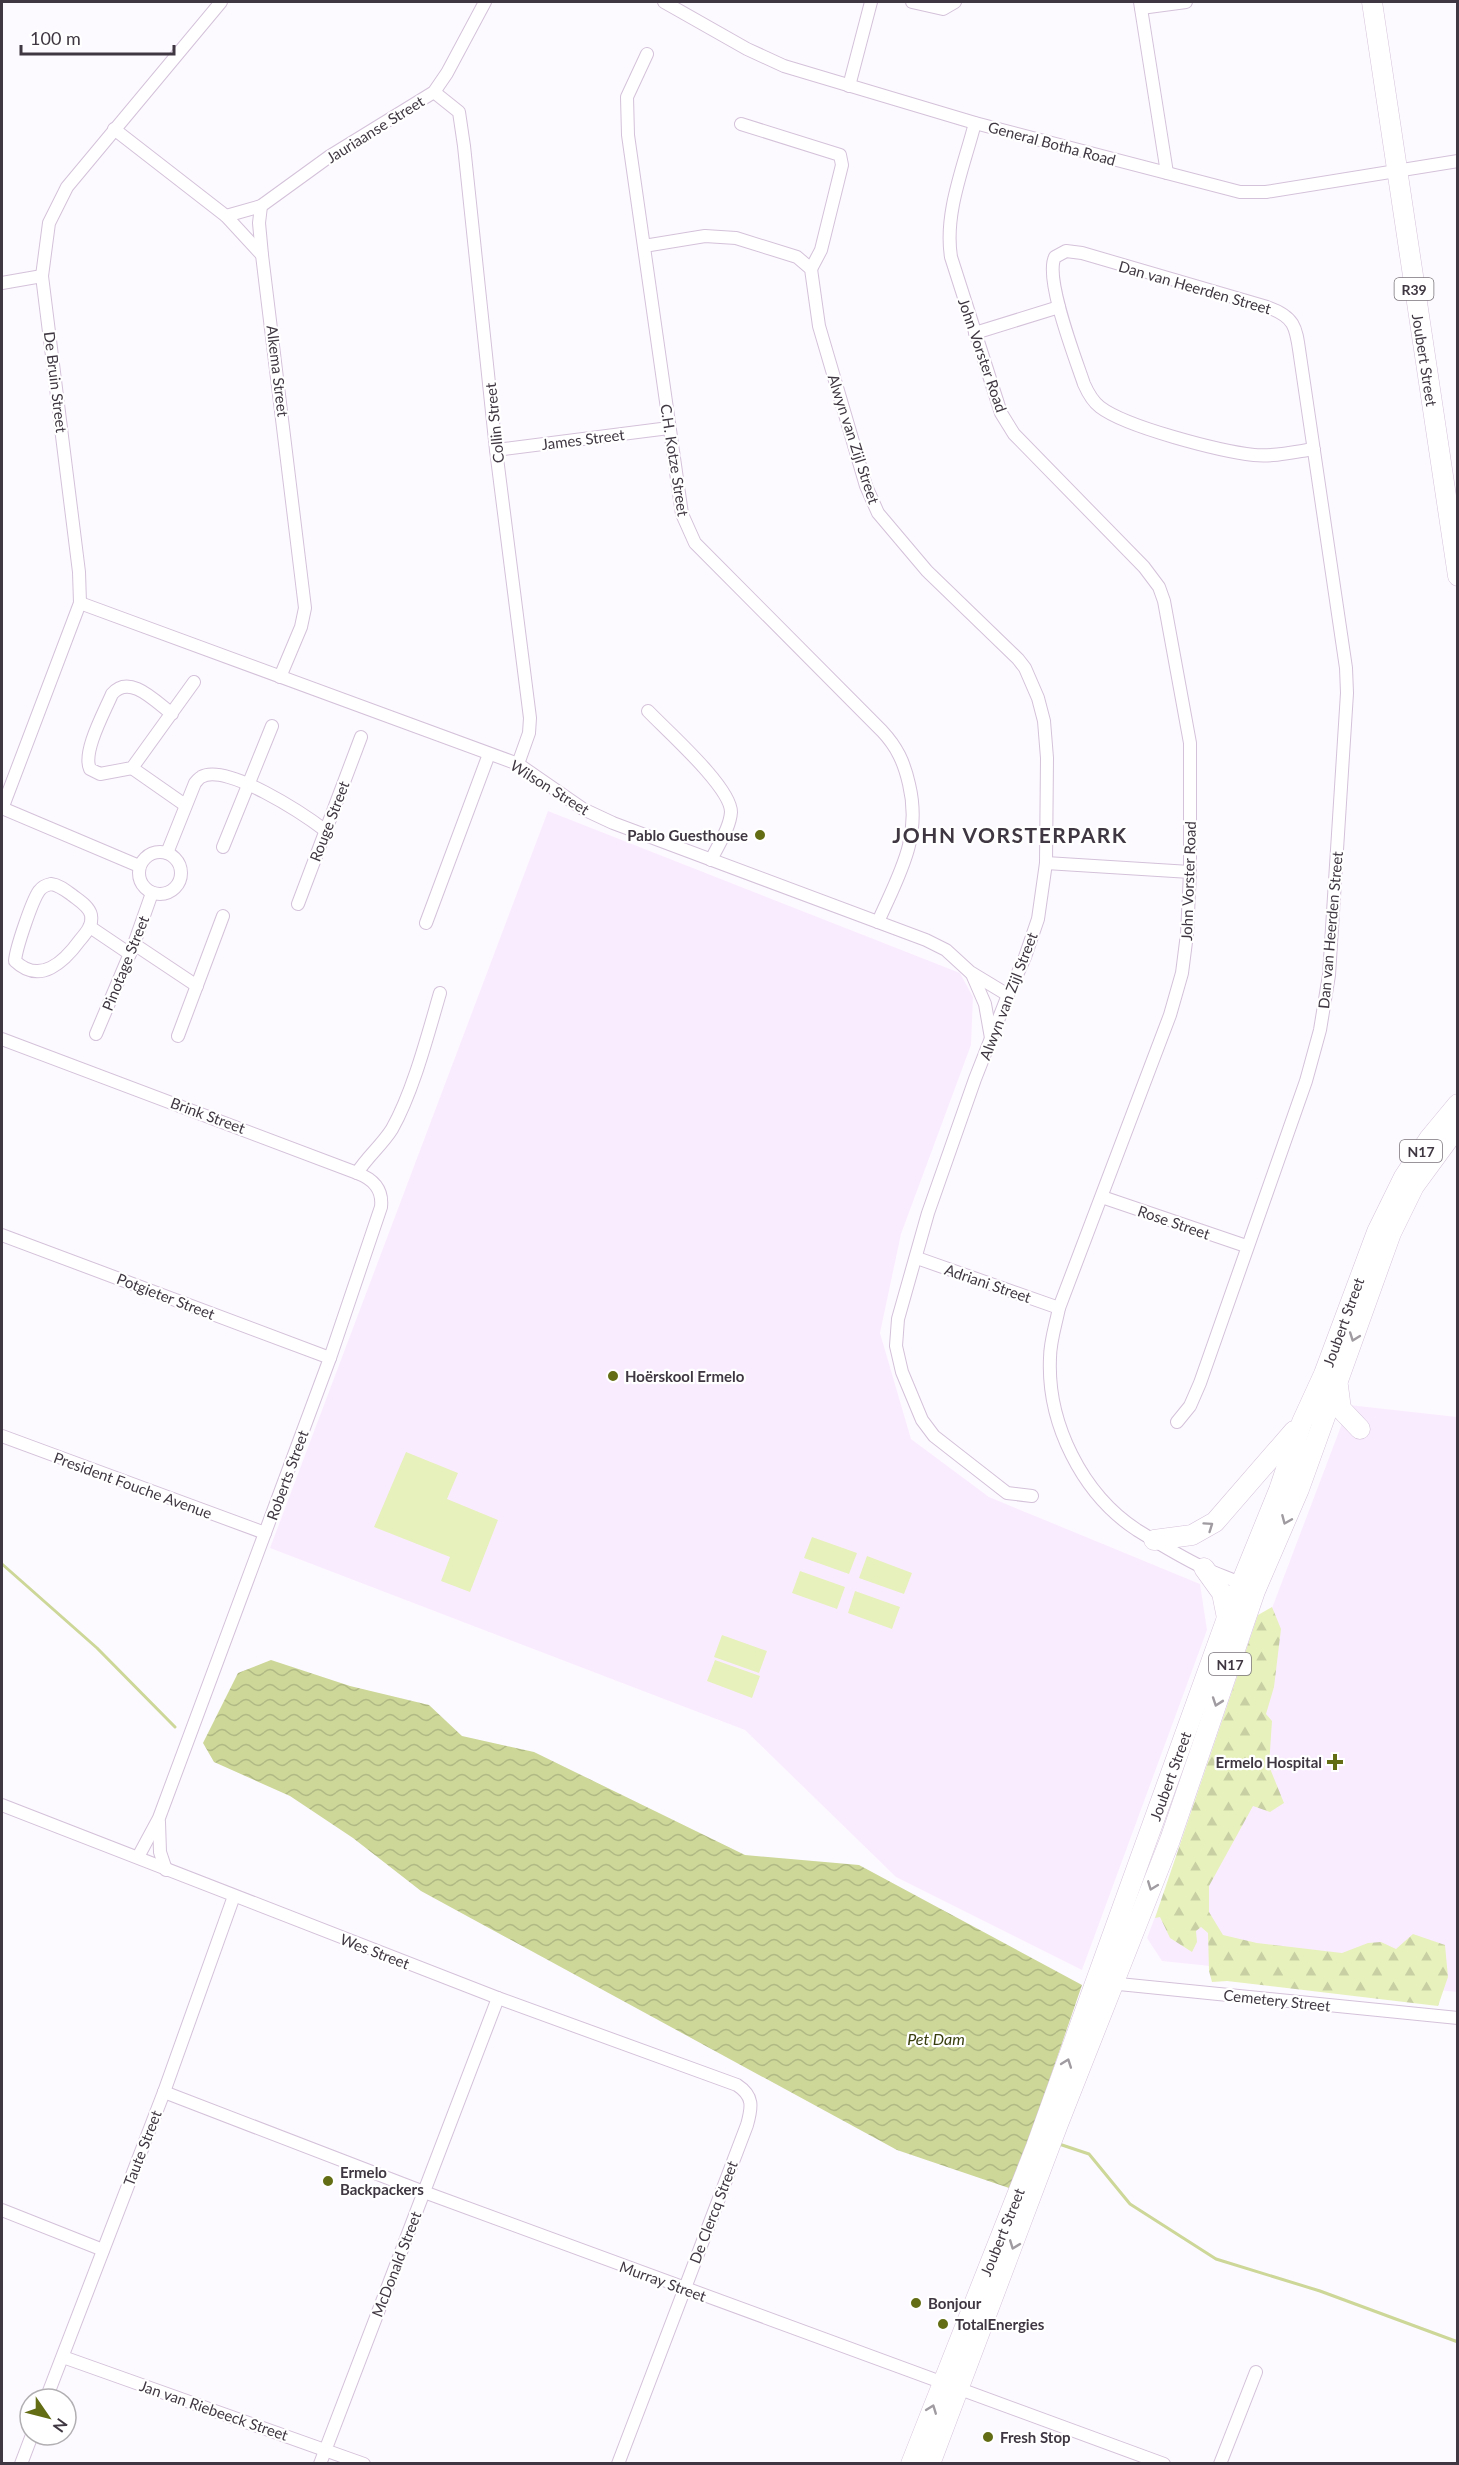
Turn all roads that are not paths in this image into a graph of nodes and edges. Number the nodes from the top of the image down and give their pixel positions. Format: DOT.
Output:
graph roads {
  1 [pos="221,2"];
  2 [pos="485,2"];
  3 [pos="664,2"];
  4 [pos="871,2"];
  5 [pos="912,2"];
  6 [pos="955,2"];
  7 [pos="1186,2"];
  8 [pos="1372,2"];
  9 [pos="1141,5"];
  10 [pos="647,54"];
  11 [pos="849,86"];
  12 [pos="434,92"];
  13 [pos="975,123"];
  14 [pos="741,124"];
  15 [pos="114,129"];
  16 [pos="1458,161"];
  17 [pos="1396,170"];
  18 [pos="1167,173"];
  19 [pos="261,206"];
  20 [pos="226,216"];
  21 [pos="644,246"];
  22 [pos="262,255"];
  23 [pos="811,269"];
  24 [pos="42,276"];
  25 [pos="2,284"];
  26 [pos="1059,307"];
  27 [pos="975,333"];
  28 [pos="669,428"];
  29 [pos="1314,449"];
  30 [pos="496,450"];
  31 [pos="1458,576"];
  32 [pos="80,603"];
  33 [pos="280,677"];
  34 [pos="194,682"];
  35 [pos="648,711"];
  36 [pos="172,714"];
  37 [pos="272,726"];
  38 [pos="361,737"];
  39 [pos="489,754"];
  40 [pos="518,764"];
  41 [pos="132,768"];
  42 [pos="248,784"];
  43 [pos="185,805"];
  44 [pos="2,808"];
  45 [pos="326,831"];
  46 [pos="223,847"];
  47 [pos="167,853"];
  48 [pos="711,860"];
  49 [pos="1046,863"];
  50 [pos="139,866"];
  51 [pos="1190,872"];
  52 [pos="152,893"];
  53 [pos="298,904"];
  54 [pos="223,916"];
  55 [pos="878,922"];
  56 [pos="426,923"];
  57 [pos="90,927"];
  58 [pos="132,949"];
  59 [pos="970,972"];
  60 [pos="197,986"];
  61 [pos="440,993"];
  62 [pos="1008,995"];
  63 [pos="96,1034"];
  64 [pos="178,1036"];
  65 [pos="2,1039"];
  66 [pos="991,1039"];
  67 [pos="1458,1104"];
  68 [pos="1458,1126"];
  69 [pos="357,1173"];
  70 [pos="1102,1197"];
  71 [pos="376,1221"];
  72 [pos="2,1235"];
  73 [pos="1246,1246"];
  74 [pos="917,1258"];
  75 [pos="1059,1308"];
  76 [pos="330,1358"];
  77 [pos="1338,1383"];
  78 [pos="1177,1422"];
  79 [pos="1302,1422"];
  80 [pos="1360,1429"];
  81 [pos="2,1436"];
  82 [pos="1279,1490"];
  83 [pos="1032,1496"];
  84 [pos="1233,1504"];
  85 [pos="265,1533"];
  86 [pos="1154,1540"];
  87 [pos="1204,1568"];
  88 [pos="1248,1587"];
  89 [pos="1227,1618"];
  90 [pos="2,1805"];
  91 [pos="159,1818"];
  92 [pos="138,1857"];
  93 [pos="166,1870"];
  94 [pos="234,1896"];
  95 [pos="1105,1982"];
  96 [pos="498,1998"];
  97 [pos="1458,2018"];
  98 [pos="164,2092"];
  99 [pos="749,2095"];
  100 [pos="424,2192"];
  101 [pos="2,2211"];
  102 [pos="103,2250"];
  103 [pos="683,2289"];
  104 [pos="63,2357"];
  105 [pos="1256,2372"];
  106 [pos="952,2385"];
  107 [pos="51,2387"];
  108 [pos="27,2447"];
  109 [pos="326,2449"];
  110 [pos="21,2463"];
  111 [pos="320,2463"];
  112 [pos="364,2463"];
  113 [pos="618,2463"];
  114 [pos="911,2463"];
  115 [pos="930,2463"];
  116 [pos="1164,2463"];
  117 [pos="1220,2463"];
  1 -- 15 [label="street, De Bruin Street"];
  2 -- 12 [label="street, Jauriaanse Street"];
  3 -- 11 [label="street, General Botha Road"];
  4 -- 11 [label="street"];
  5 -- 6 [label="street"];
  7 -- 9 [label="street"];
  8 -- 17 [label="main road, Joubert Street / R39"];
  9 -- 18 [label="street"];
  10 -- 21 [label="street, C.H. Kotze Street"];
  11 -- 13 [label="street, General Botha Road"];
  12 -- 19 [label="street, Jauriaanse Street"];
  12 -- 30 [label="street, Collin Street"];
  13 -- 18 [label="street, General Botha Road"];
  13 -- 27 [label="street, John Vorster Road"];
  14 -- 23 [label="street"];
  15 -- 20 [label="street"];
  15 -- 24 [label="street, De Bruin Street"];
  16 -- 17 [label="street, General Botha Road"];
  17 -- 18 [label="street, General Botha Road"];
  17 -- 31 [label="main road, Joubert Street / R39"];
  19 -- 20 [label="street, Jauriaanse Street"];
  19 -- 22 [label="street"];
  20 -- 22 [label="street"];
  21 -- 23 [label="street"];
  21 -- 28 [label="street, C.H. Kotze Street"];
  22 -- 33 [label="street, Alkema Street"];
  23 -- 49 [label="street, Alwyn van Zijl Street"];
  24 -- 25 [label="street"];
  24 -- 32 [label="street, De Bruin Street"];
  26 -- 27 [label="street"];
  26 -- 29 [label="street, Dan van Heerden Street"];
  26 -- 29 [label="street, Dan van Heerden Street"];
  27 -- 51 [label="street, John Vorster Road"];
  28 -- 30 [label="street, James Street"];
  28 -- 55 [label="street, C.H. Kotze Street"];
  29 -- 73 [label="street, Dan van Heerden Street"];
  30 -- 40 [label="street, Collin Street"];
  32 -- 33 [label="street, Wilson Street"];
  32 -- 44 [label="street, De Bruin Street"];
  33 -- 39 [label="street, Wilson Street"];
  34 -- 36 [label="street"];
  35 -- 48 [label="street"];
  36 -- 41 [label="street"];
  36 -- 41 [label="street"];
  37 -- 42 [label="street"];
  38 -- 45 [label="street, Rouge Street"];
  39 -- 40 [label="street, Wilson Street"];
  39 -- 56 [label="street"];
  40 -- 48 [label="street, Wilson Street"];
  41 -- 43 [label="street"];
  42 -- 43 [label="street"];
  42 -- 45 [label="street"];
  42 -- 46 [label="street"];
  43 -- 47 [label="street"];
  44 -- 50 [label="street"];
  45 -- 53 [label="street, Rouge Street"];
  47 -- 50 [label="street"];
  47 -- 52 [label="street"];
  48 -- 55 [label="street, Wilson Street"];
  49 -- 51 [label="street"];
  49 -- 62 [label="street, Alwyn van Zijl Street"];
  50 -- 52 [label="street"];
  51 -- 70 [label="street, John Vorster Road"];
  52 -- 58 [label="street, Pinotage Street"];
  54 -- 60 [label="street"];
  55 -- 59 [label="street, Wilson Street"];
  57 -- 57 [label="street"];
  57 -- 58 [label="street"];
  58 -- 60 [label="street"];
  58 -- 63 [label="street, Pinotage Street"];
  59 -- 62 [label="street, Wilson Street"];
  59 -- 66 [label="street"];
  60 -- 64 [label="street"];
  61 -- 69 [label="street"];
  62 -- 66 [label="street, Alwyn van Zijl Street"];
  65 -- 69 [label="street, Brink Street"];
  66 -- 74 [label="street, Alwyn van Zijl Street"];
  67 -- 79 [label="main road, Joubert Street / N17"];
  68 -- 77 [label="main road, Joubert Street / N17, one-way"];
  69 -- 71 [label="street, Brink Street"];
  70 -- 73 [label="street, Rose Street"];
  70 -- 75 [label="street, John Vorster Road"];
  71 -- 76 [label="street, Roberts Street"];
  72 -- 76 [label="street, Potgieter Street"];
  73 -- 78 [label="street, Dan van Heerden Street"];
  74 -- 75 [label="street, Adriani Street"];
  74 -- 83 [label="street, Alwyn van Zijl Street"];
  75 -- 86 [label="street, John Vorster Road"];
  76 -- 85 [label="street, Roberts Street"];
  77 -- 80 [label="main road"];
  77 -- 88 [label="main road, Joubert Street / N17, one-way"];
  79 -- 82 [label="main road, Joubert Street / N17"];
  79 -- 84 [label="main road"];
  81 -- 85 [label="street, President Fouche Avenue"];
  82 -- 84 [label="main road"];
  82 -- 88 [label="main road, Joubert Street / N17"];
  86 -- 84 [label="main road, one-way"];
  85 -- 91 [label="street, Roberts Street"];
  86 -- 87 [label="street, John Vorster Road"];
  87 -- 88 [label="street, John Vorster Road"];
  87 -- 89 [label="main road"];
  88 -- 89 [label="main road, Joubert Street / N17"];
  88 -- 95 [label="main road, Joubert Street / N17, one-way"];
  89 -- 95 [label="main road, Joubert Street / N17"];
  90 -- 92 [label="street, Wes Street"];
  91 -- 92 [label="street"];
  91 -- 93 [label="street"];
  92 -- 93 [label="street, Wes Street"];
  93 -- 94 [label="street, Wes Street"];
  94 -- 96 [label="street, Wes Street"];
  94 -- 98 [label="street, Taute Street"];
  95 -- 97 [label="street, Cemetery Street"];
  95 -- 106 [label="main road, Joubert Street / N17"];
  96 -- 99 [label="street, Wes Street"];
  96 -- 100 [label="street, McDonald Street"];
  98 -- 100 [label="street, Murray Street"];
  98 -- 102 [label="street, Taute Street"];
  99 -- 103 [label="street, De Clercq Street"];
  100 -- 103 [label="street, Murray Street"];
  100 -- 109 [label="street, McDonald Street"];
  101 -- 102 [label="street"];
  102 -- 104 [label="street, Taute Street"];
  103 -- 106 [label="street, Murray Street"];
  103 -- 113 [label="street, De Clercq Street"];
  104 -- 107 [label="street, Taute Street"];
  104 -- 109 [label="street, Jan van Riebeeck Street"];
  105 -- 117 [label="street"];
  114 -- 106 [label="main road, Joubert Street / N17, one-way"];
  106 -- 115 [label="main road, Joubert Street / N17"];
  106 -- 116 [label="street, Murray Street"];
  108 -- 110 [label="street"];
  109 -- 111 [label="street, McDonald Street"];
  109 -- 112 [label="street, Jan van Riebeeck Street"];
}
